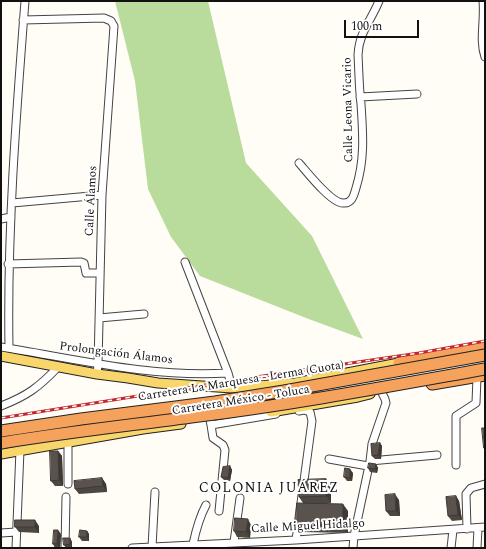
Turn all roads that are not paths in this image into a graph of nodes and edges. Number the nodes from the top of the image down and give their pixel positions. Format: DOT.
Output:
graph roads {
  1 [pos="24,1"];
  2 [pos="379,1"];
  3 [pos="483,1"];
  4 [pos="23,20"];
  5 [pos="485,39"];
  6 [pos="484,54"];
  7 [pos="417,94"];
  8 [pos="360,98"];
  9 [pos="299,162"];
  10 [pos="102,195"];
  11 [pos="12,203"];
  12 [pos="11,217"];
  13 [pos="1,218"];
  14 [pos="185,262"];
  15 [pos="8,264"];
  16 [pos="100,273"];
  17 [pos="144,314"];
  18 [pos="99,318"];
  19 [pos="485,347"];
  20 [pos="5,348"];
  21 [pos="485,355"];
  22 [pos="1,356"];
  23 [pos="98,364"];
  24 [pos="399,364"];
  25 [pos="58,367"];
  26 [pos="485,368"];
  27 [pos="228,373"];
  28 [pos="97,374"];
  29 [pos="481,376"];
  30 [pos="268,381"];
  31 [pos="232,388"];
  32 [pos="377,392"];
  33 [pos="1,406"];
  34 [pos="271,412"];
  35 [pos="210,423"];
  36 [pos="1,431"];
  37 [pos="68,442"];
  38 [pos="1,443"];
  39 [pos="20,450"];
  40 [pos="1,454"];
  41 [pos="437,455"];
  42 [pos="329,459"];
  43 [pos="369,463"];
  44 [pos="456,465"];
  45 [pos="68,484"];
  46 [pos="485,484"];
  47 [pos="155,492"];
  48 [pos="66,497"];
  49 [pos="240,498"];
  50 [pos="206,505"];
  51 [pos="220,511"];
  52 [pos="481,528"];
  53 [pos="467,529"];
  54 [pos="453,530"];
  55 [pos="16,532"];
  56 [pos="1,533"];
  57 [pos="354,536"];
  58 [pos="286,540"];
  59 [pos="296,540"];
  60 [pos="234,542"];
  61 [pos="222,545"];
  62 [pos="196,546"];
  63 [pos="152,547"];
  64 [pos="16,548"];
  65 [pos="65,548"];
  66 [pos="132,548"];
  67 [pos="139,548"];
  68 [pos="286,548"];
  69 [pos="353,548"];
  70 [pos="451,548"];
  71 [pos="477,548"];
  1 -- 4 [label="street"];
  2 -- 8 [label="street, Calle Leona Vicario"];
  3 -- 6 [label="street"];
  4 -- 10 [label="street, Calle Álamos"];
  4 -- 11 [label="street"];
  5 -- 6 [label="street"];
  7 -- 8 [label="street"];
  8 -- 9 [label="street, Calle Leona Vicario"];
  10 -- 11 [label="street"];
  10 -- 16 [label="street, Calle Álamos"];
  11 -- 12 [label="street"];
  12 -- 13 [label="street"];
  12 -- 15 [label="street"];
  14 -- 27 [label="street"];
  15 -- 16 [label="street"];
  15 -- 20 [label="street"];
  16 -- 18 [label="street, Calle Álamos"];
  17 -- 18 [label="street"];
  18 -- 23 [label="street, Calle Álamos"];
  19 -- 24 [label="highway, Carretera México - Toluca"];
  20 -- 23 [label="street, Prolongación Álamos"];
  21 -- 36 [label="highway, Carretera La Marquesa - Lerma (Cuota), bridge"];
  22 -- 25 [label="main road, Carretera México - Toluca"];
  23 -- 27 [label="street, Prolongación Álamos"];
  23 -- 28 [label="street, Calle Álamos"];
  24 -- 30 [label="main road"];
  24 -- 31 [label="main road, Carretera México - Toluca"];
  25 -- 28 [label="main road, Carretera México - Toluca"];
  25 -- 33 [label="street"];
  26 -- 38 [label="highway, Carretera La Marquesa - Lerma (Cuota), bridge"];
  27 -- 31 [label="street"];
  28 -- 31 [label="main road, Carretera México - Toluca"];
  29 -- 32 [label="highway, Carretera México - Toluca"];
  29 -- 44 [label="street"];
  32 -- 34 [label="main road"];
  32 -- 35 [label="main road, Carretera México - Toluca"];
  32 -- 43 [label="street"];
  35 -- 37 [label="main road, Carretera México - Toluca"];
  35 -- 51 [label="street"];
  35 -- 59 [label="street"];
  37 -- 39 [label="main road, Carretera México - Toluca"];
  37 -- 45 [label="street"];
  39 -- 40 [label="main road, Carretera México - Toluca"];
  39 -- 55 [label="street"];
  41 -- 43 [label="street"];
  42 -- 43 [label="street"];
  43 -- 57 [label="street"];
  46 -- 53 [label="street"];
  47 -- 63 [label="street"];
  48 -- 65 [label="street"];
  49 -- 60 [label="street"];
  50 -- 62 [label="street"];
  52 -- 53 [label="street, Calle Miguel Hidalgo"];
  52 -- 71 [label="street"];
  53 -- 54 [label="street, Calle Miguel Hidalgo"];
  54 -- 57 [label="street, Calle Miguel Hidalgo"];
  54 -- 70 [label="street"];
  55 -- 56 [label="street"];
  55 -- 64 [label="street"];
  57 -- 59 [label="street, Calle Miguel Hidalgo"];
  57 -- 69 [label="street"];
  58 -- 59 [label="street, Calle Miguel Hidalgo"];
  58 -- 60 [label="street, Calle Miguel Hidalgo"];
  58 -- 68 [label="street"];
  60 -- 61 [label="street, Calle Miguel Hidalgo"];
  61 -- 62 [label="street, Calle Miguel Hidalgo"];
  62 -- 63 [label="street, Calle Miguel Hidalgo"];
  63 -- 67 [label="street, Calle Miguel Hidalgo"];
  66 -- 67 [label="street, Calle Miguel Hidalgo"];
}
